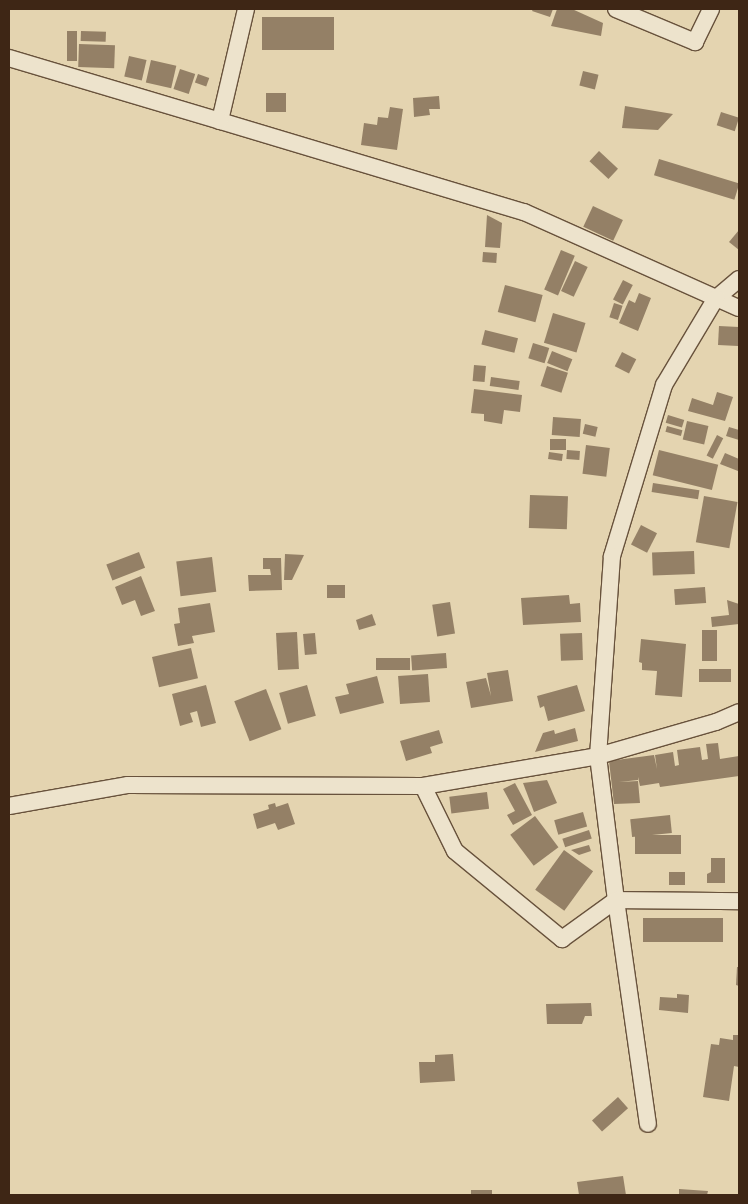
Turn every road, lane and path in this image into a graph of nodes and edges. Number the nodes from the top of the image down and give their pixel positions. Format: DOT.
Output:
graph roads {
  1 [pos="246,9"];
  2 [pos="616,9"];
  3 [pos="711,9"];
  4 [pos="9,58"];
  5 [pos="220,121"];
  6 [pos="739,279"];
  7 [pos="716,298"];
  8 [pos="739,308"];
  9 [pos="739,712"];
  10 [pos="598,756"];
  11 [pos="423,786"];
  12 [pos="9,806"];
  13 [pos="616,900"];
  14 [pos="739,901"];
  15 [pos="648,1124"];
  1 -- 5 [label="street"];
  2 -- 3 [label="street"];
  4 -- 5 [label="street"];
  5 -- 7 [label="street"];
  6 -- 7 [label="street"];
  7 -- 8 [label="street"];
  7 -- 10 [label="street"];
  9 -- 10 [label="street"];
  10 -- 11 [label="street"];
  10 -- 13 [label="street"];
  11 -- 12 [label="street"];
  11 -- 13 [label="street"];
  13 -- 14 [label="street"];
  13 -- 15 [label="street"];
}
